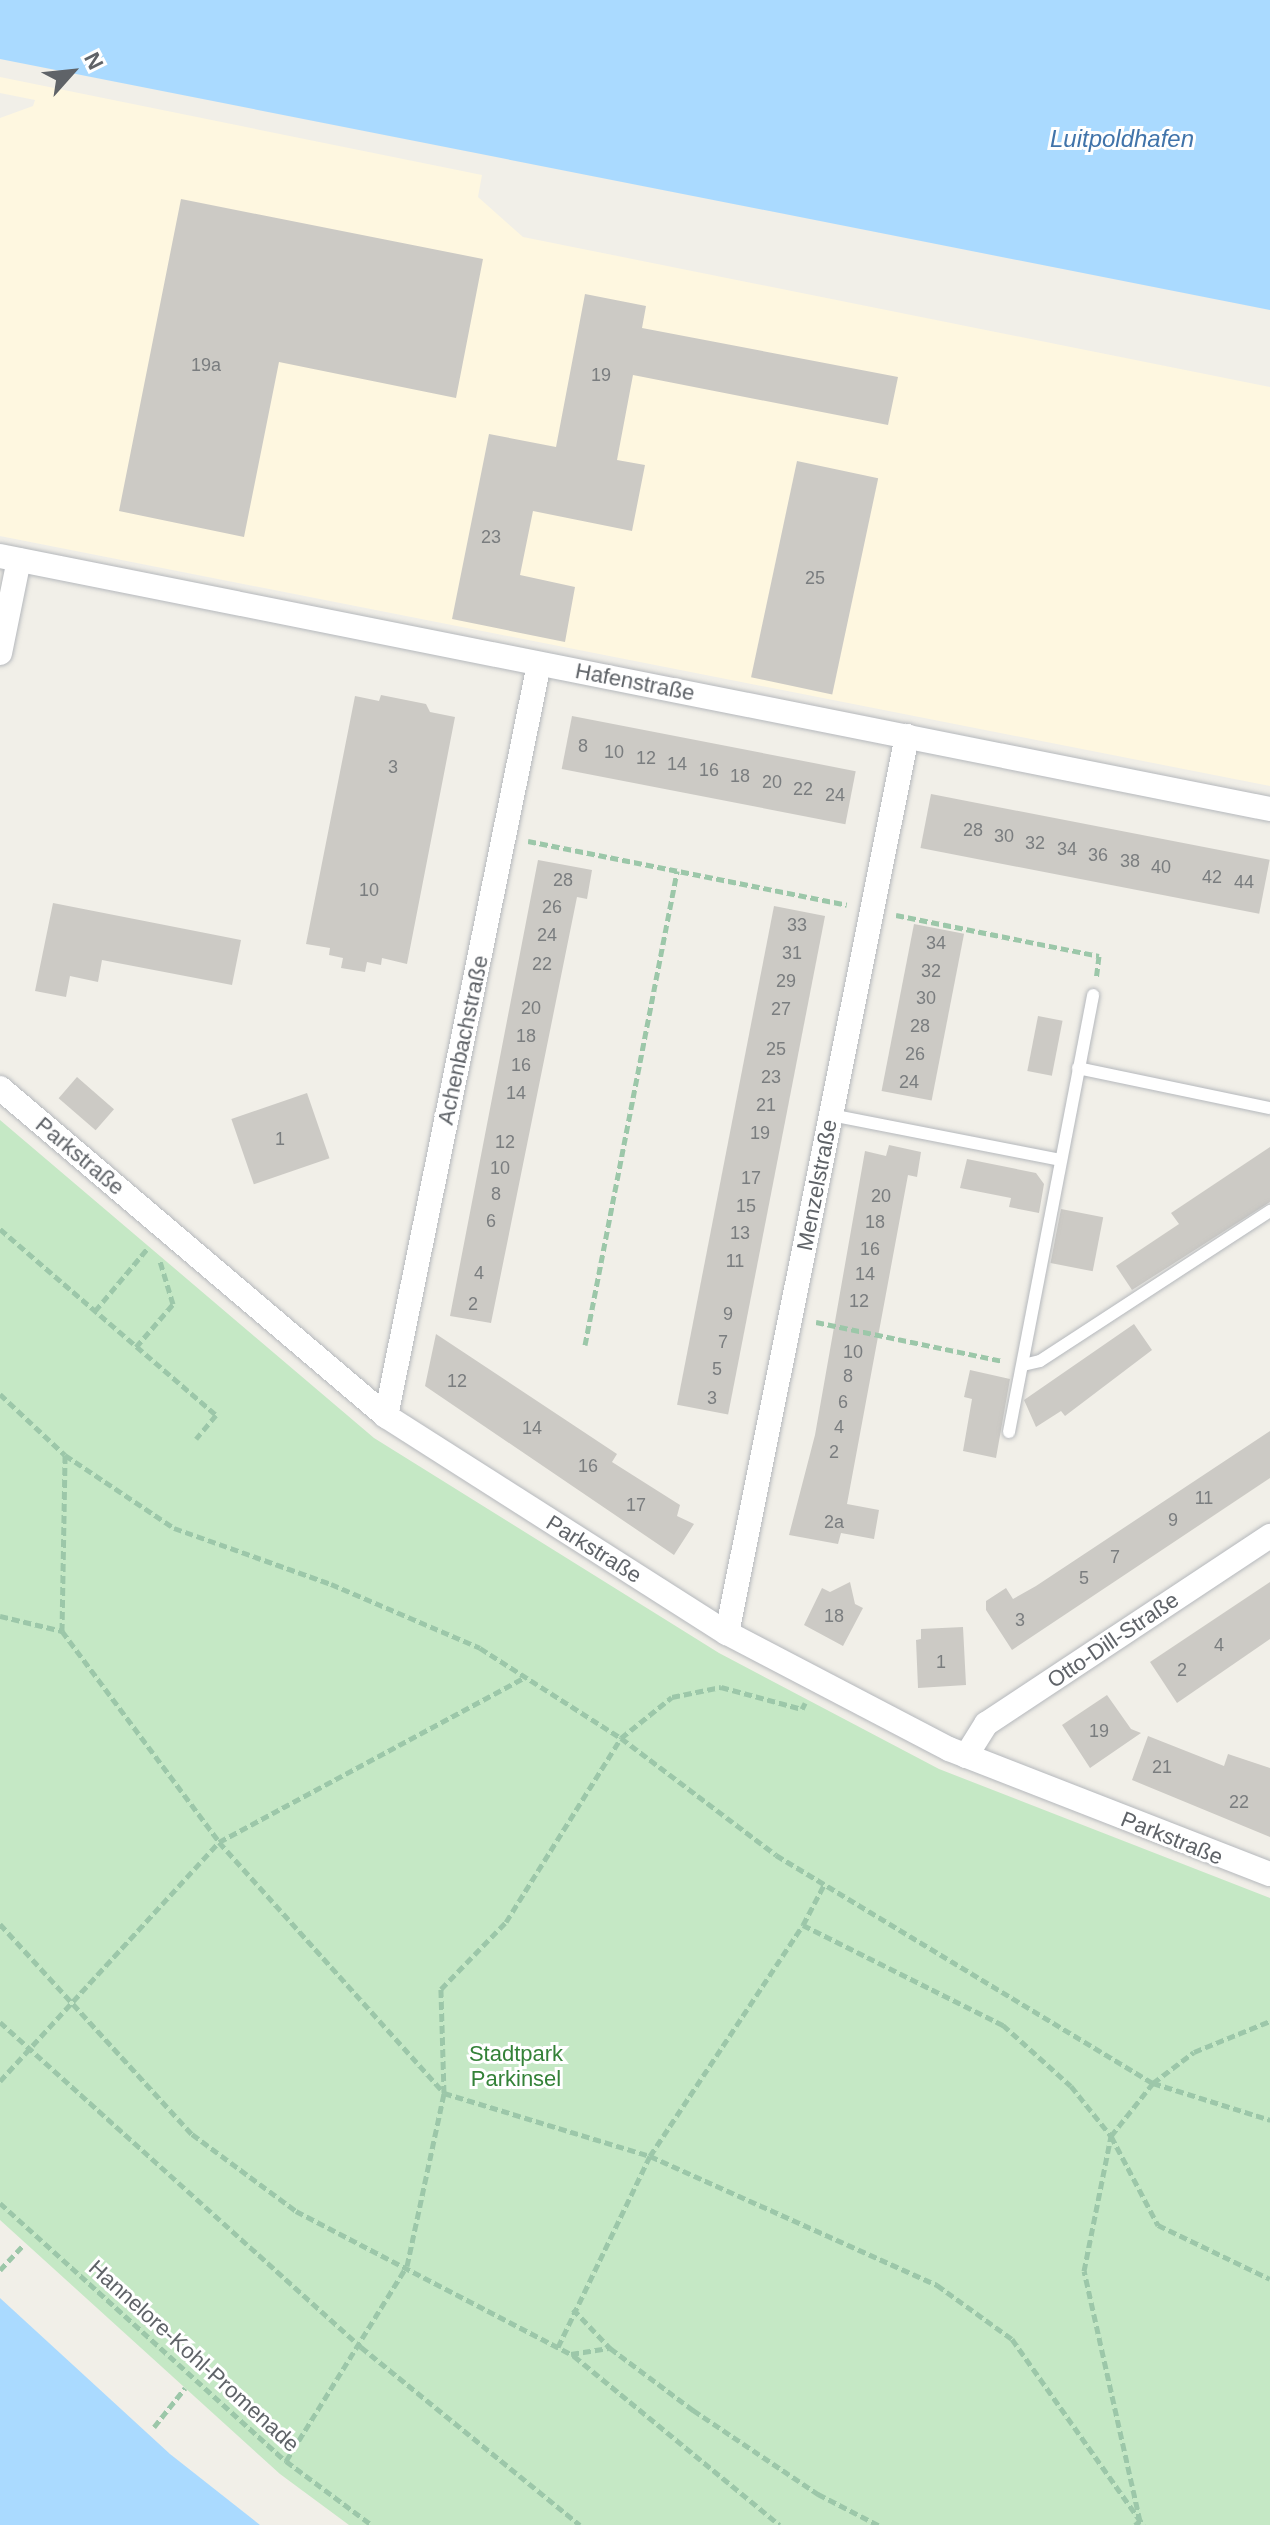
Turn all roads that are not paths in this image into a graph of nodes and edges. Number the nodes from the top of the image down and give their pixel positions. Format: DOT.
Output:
graph roads {
  1 [pos="10,558"];
  2 [pos="0,653"];
  3 [pos="539,664"];
  4 [pos="907,736"];
  5 [pos="1270,809"];
  6 [pos="1093,995"];
  7 [pos="1078,1068"];
  8 [pos="0,1088"];
  9 [pos="1270,1108"];
  10 [pos="831,1115"];
  11 [pos="1061,1160"];
  12 [pos="1270,1211"];
  13 [pos="1023,1365"];
  14 [pos="386,1416"];
  15 [pos="1009,1432"];
  16 [pos="1270,1536"];
  17 [pos="727,1633"];
  18 [pos="966,1756"];
  19 [pos="1270,1874"];
  1 -- 2 [label="street"];
  1 -- 3 [label="street, Hafenstraße"];
  3 -- 4 [label="street, Hafenstraße"];
  3 -- 14 [label="street, Achenbachstraße"];
  4 -- 5 [label="street, Hafenstraße"];
  4 -- 10 [label="street, Menzelstraße"];
  6 -- 7 [label="lane"];
  7 -- 9 [label="lane"];
  7 -- 11 [label="lane"];
  8 -- 14 [label="street, Parkstraße"];
  10 -- 11 [label="lane"];
  10 -- 17 [label="street, Menzelstraße"];
  11 -- 13 [label="lane"];
  12 -- 13 [label="lane"];
  13 -- 15 [label="lane"];
  14 -- 17 [label="street, Parkstraße"];
  16 -- 18 [label="street, Otto-Dill-Straße"];
  17 -- 18 [label="street, Parkstraße"];
  18 -- 19 [label="street, Parkstraße"];
}
